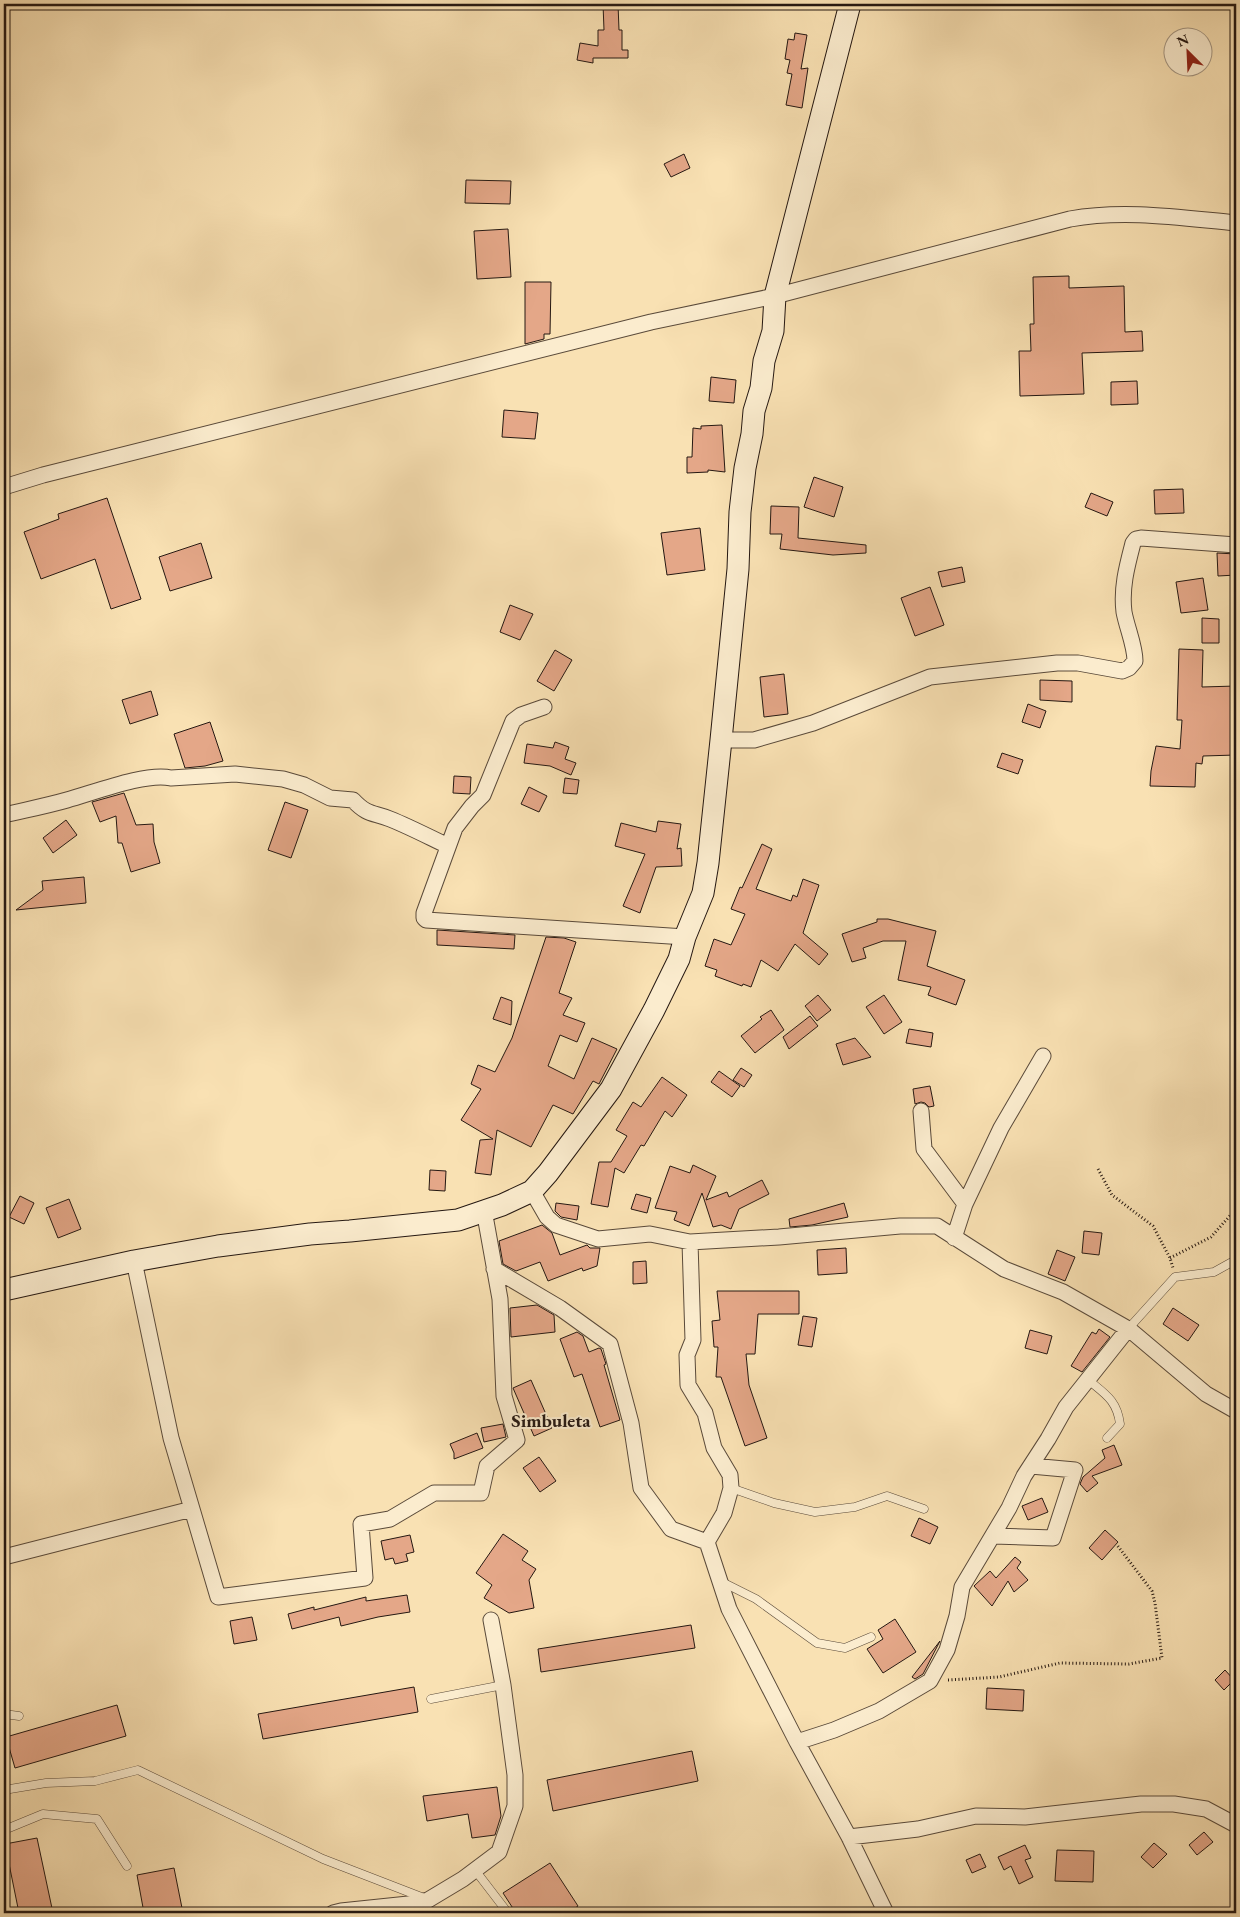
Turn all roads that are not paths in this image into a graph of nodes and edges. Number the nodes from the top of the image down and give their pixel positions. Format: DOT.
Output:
graph roads {
  1 [pos="850,4"];
  2 [pos="1236,223"];
  3 [pos="775,296"];
  4 [pos="4,487"];
  5 [pos="1236,545"];
  6 [pos="544,708"];
  7 [pos="721,740"];
  8 [pos="4,815"];
  9 [pos="448,846"];
  10 [pos="685,937"];
  11 [pos="1043,1056"];
  12 [pos="920,1111"];
  13 [pos="532,1191"];
  14 [pos="965,1204"];
  15 [pos="484,1210"];
  16 [pos="954,1238"];
  17 [pos="690,1242"];
  18 [pos="134,1262"];
  19 [pos="1232,1262"];
  20 [pos="494,1269"];
  21 [pos="4,1290"];
  22 [pos="1128,1328"];
  23 [pos="1087,1380"];
  24 [pos="1236,1411"];
  25 [pos="1107,1438"];
  26 [pos="1031,1466"];
  27 [pos="731,1488"];
  28 [pos="192,1509"];
  29 [pos="924,1509"];
  30 [pos="992,1536"];
  31 [pos="707,1542"];
  32 [pos="4,1556"];
  33 [pos="718,1580"];
  34 [pos="491,1620"];
  35 [pos="871,1637"];
  36 [pos="503,1685"];
  37 [pos="431,1699"];
  38 [pos="4,1714"];
  39 [pos="19,1716"];
  40 [pos="797,1742"];
  41 [pos="4,1790"];
  42 [pos="1236,1825"];
  43 [pos="4,1830"];
  44 [pos="849,1837"];
  45 [pos="127,1866"];
  46 [pos="475,1870"];
  47 [pos="428,1900"];
  48 [pos="333,1913"];
  49 [pos="508,1913"];
  50 [pos="886,1913"];
  1 -- 3 [label="street"];
  2 -- 3 [label="street"];
  3 -- 4 [label="street"];
  3 -- 7 [label="street"];
  5 -- 7 [label="street"];
  6 -- 9 [label="street"];
  7 -- 10 [label="street"];
  8 -- 9 [label="street"];
  9 -- 10 [label="street"];
  10 -- 13 [label="street"];
  11 -- 14 [label="street"];
  12 -- 14 [label="street"];
  13 -- 15 [label="street"];
  13 -- 17 [label="street"];
  14 -- 16 [label="street"];
  15 -- 18 [label="street"];
  15 -- 20 [label="street"];
  16 -- 17 [label="street"];
  16 -- 22 [label="street"];
  17 -- 27 [label="street"];
  18 -- 21 [label="street"];
  18 -- 28 [label="street"];
  19 -- 22 [label="lane"];
  20 -- 28 [label="street"];
  20 -- 31 [label="street"];
  22 -- 23 [label="street"];
  22 -- 24 [label="street"];
  23 -- 25 [label="lane"];
  23 -- 26 [label="street"];
  26 -- 30 [label="street"];
  26 -- 30 [label="street"];
  27 -- 29 [label="lane"];
  27 -- 31 [label="street"];
  28 -- 32 [label="street"];
  30 -- 40 [label="street"];
  31 -- 33 [label="street"];
  33 -- 35 [label="lane"];
  33 -- 40 [label="street"];
  34 -- 36 [label="street"];
  36 -- 37 [label="lane"];
  36 -- 46 [label="street"];
  38 -- 39 [label="lane"];
  40 -- 44 [label="street"];
  41 -- 47 [label="lane"];
  42 -- 44 [label="street"];
  43 -- 45 [label="lane"];
  44 -- 50 [label="street"];
  46 -- 47 [label="street"];
  46 -- 49 [label="lane"];
  47 -- 48 [label="street"];
}
